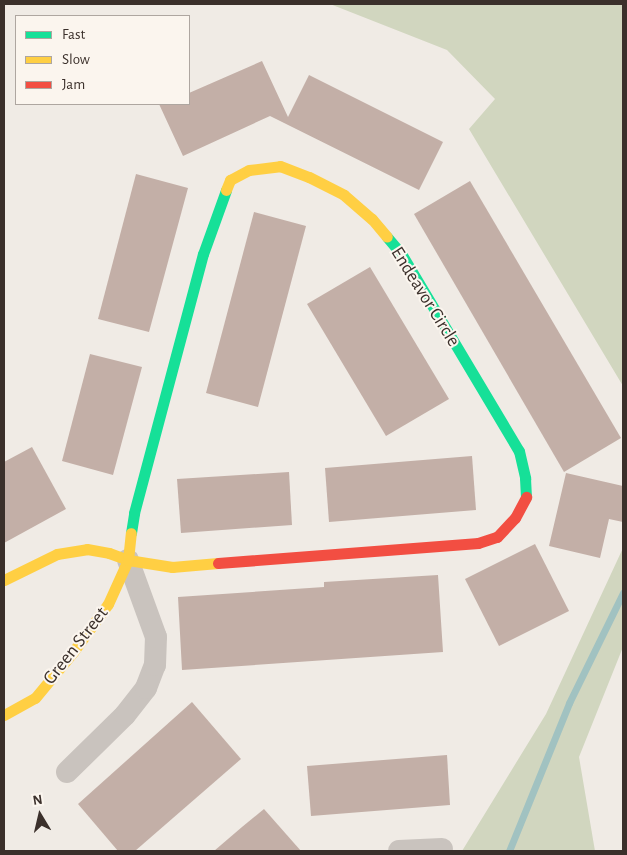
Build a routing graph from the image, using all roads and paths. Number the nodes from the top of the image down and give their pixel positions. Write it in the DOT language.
graph roads {
  1 [pos="128,560"];
  2 [pos="4,580"];
  3 [pos="4,715"];
  4 [pos="67,772"];
  5 [pos="442,849"];
  6 [pos="399,851"];
  1 -- 1 [label="street, Endeavor Circle"];
  1 -- 2 [label="street"];
  1 -- 3 [label="street, Green Street"];
  1 -- 4 [label="street"];
  5 -- 6 [label="street"];
}
